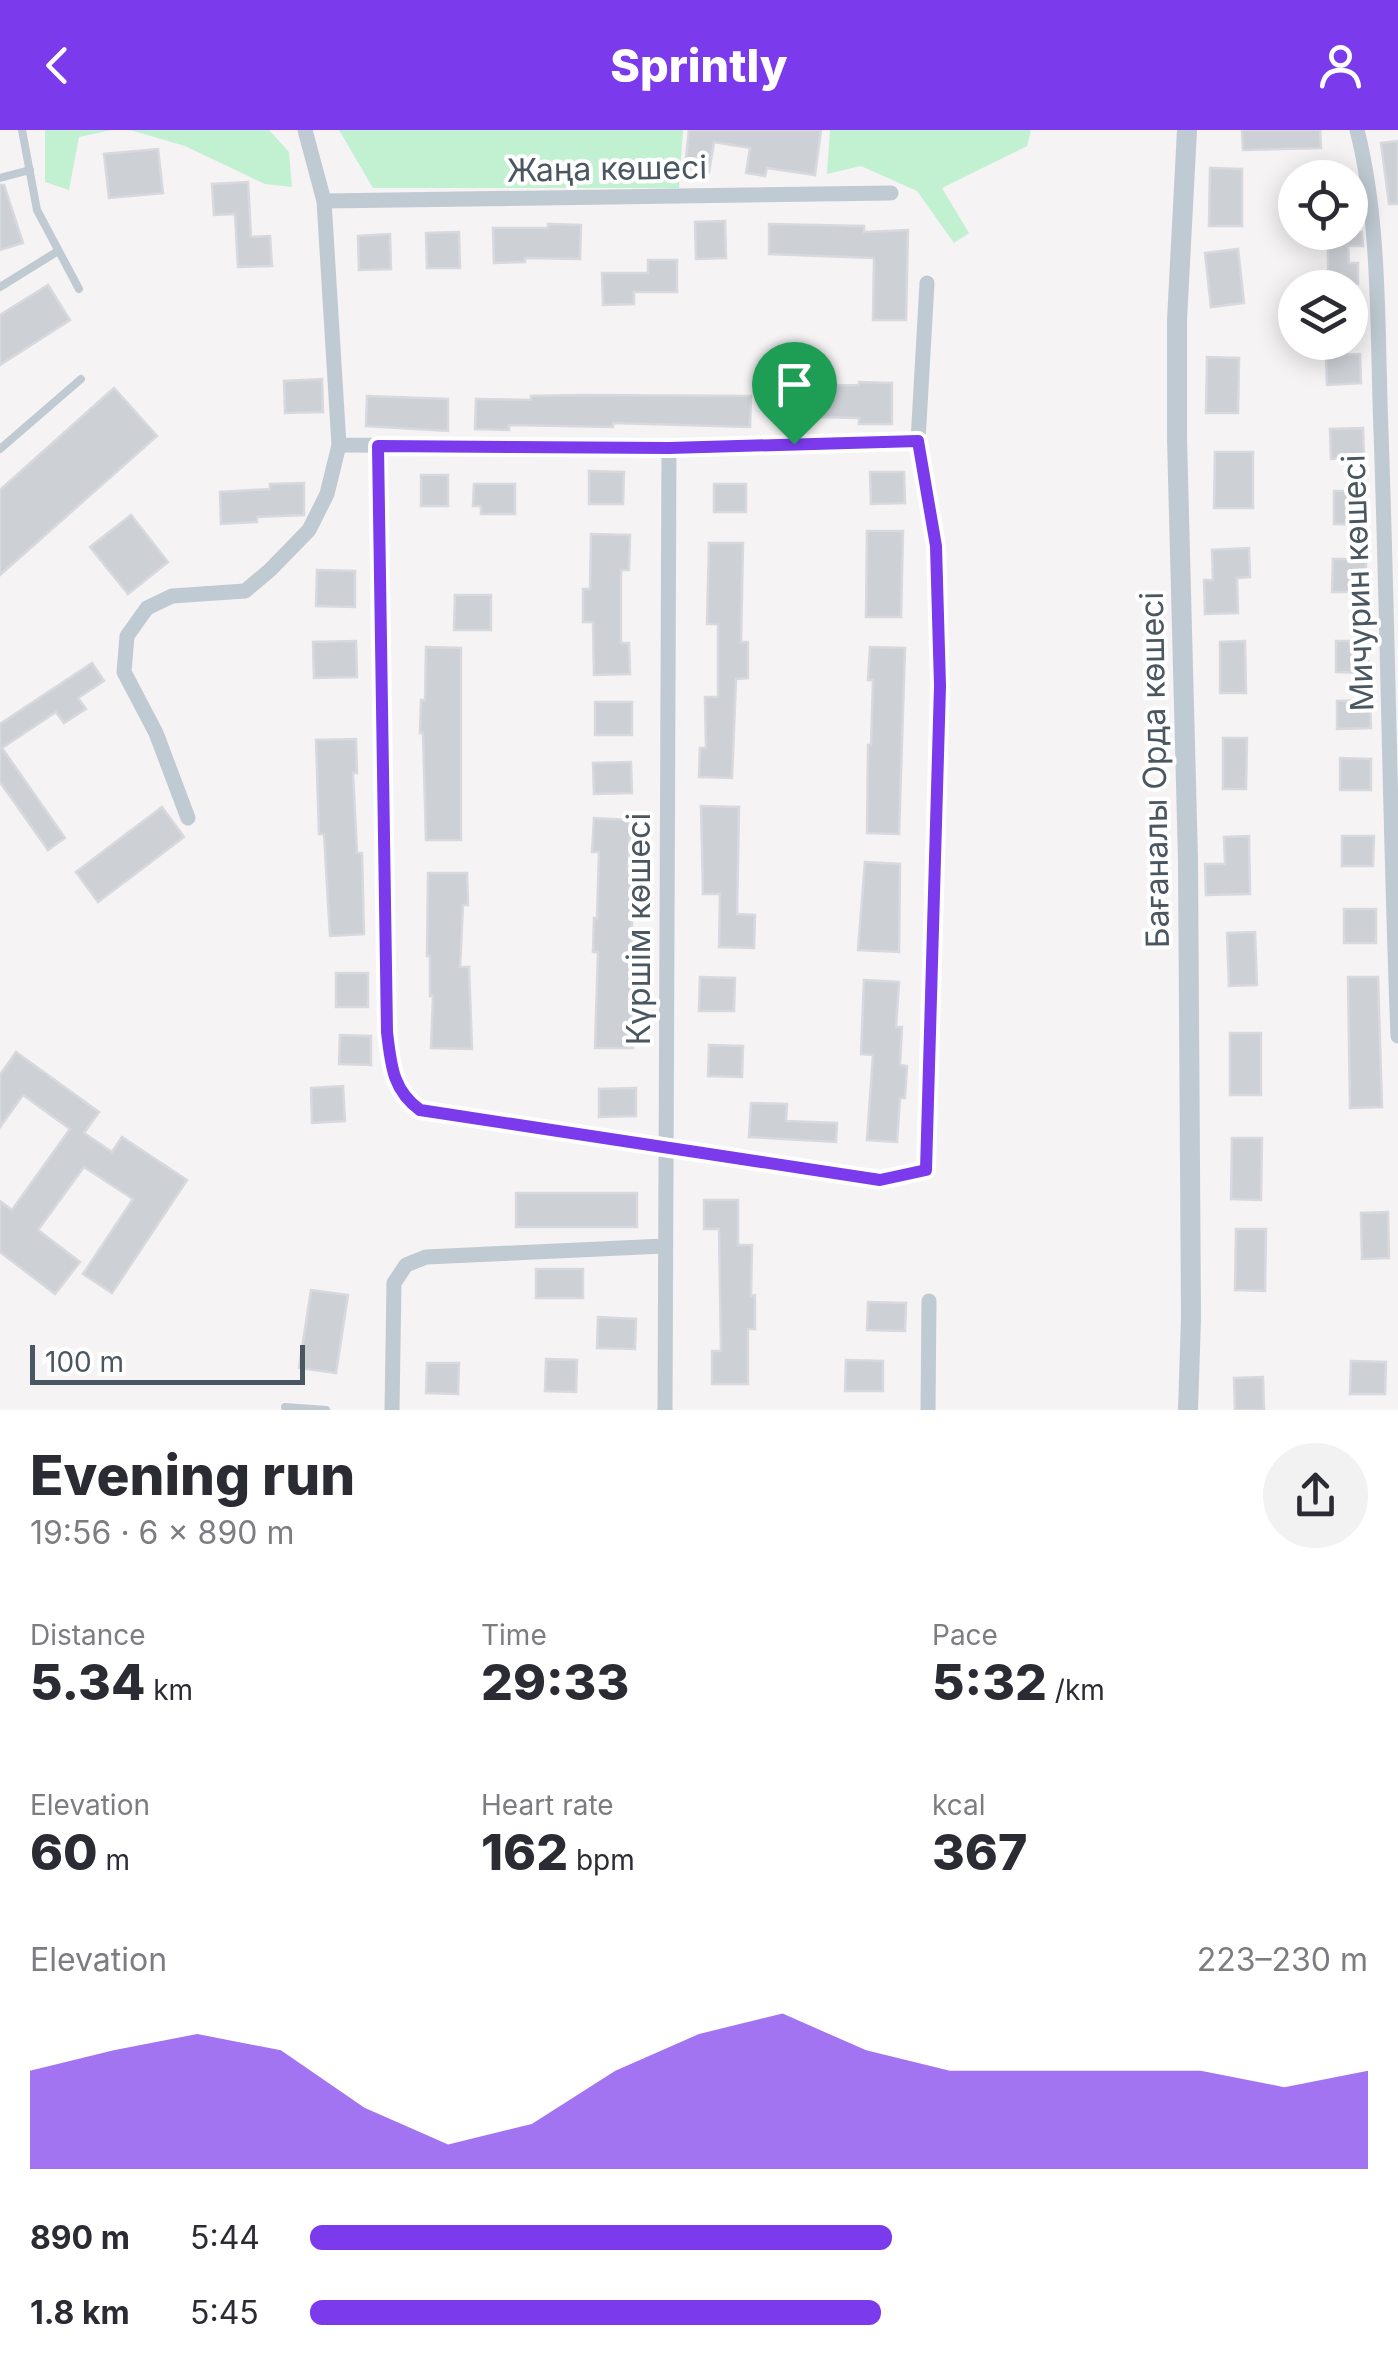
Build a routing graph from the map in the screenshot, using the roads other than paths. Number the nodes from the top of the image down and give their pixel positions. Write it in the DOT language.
graph roads {
  1 [pos="22,130"];
  2 [pos="306,130"];
  3 [pos="1186,130"];
  4 [pos="1357,130"];
  5 [pos="30,170"];
  6 [pos="0,178"];
  7 [pos="891,192"];
  8 [pos="324,201"];
  9 [pos="58,250"];
  10 [pos="927,283"];
  11 [pos="0,287"];
  12 [pos="78,288"];
  13 [pos="81,379"];
  14 [pos="918,441"];
  15 [pos="339,445"];
  16 [pos="378,446"];
  17 [pos="669,448"];
  18 [pos="0,449"];
  19 [pos="188,818"];
  20 [pos="1396,918"];
  21 [pos="1398,1036"];
  22 [pos="665,1146"];
  23 [pos="664,1246"];
  24 [pos="928,1301"];
  25 [pos="285,1407"];
  26 [pos="326,1410"];
  27 [pos="392,1410"];
  28 [pos="665,1410"];
  29 [pos="928,1410"];
  30 [pos="1188,1410"];
  1 -- 5 [label="lane"];
  2 -- 8 [label="street"];
  3 -- 30 [label="street, Бағаналы Орда көшесі"];
  4 -- 20 [label="street, Мичурин көшесі"];
  5 -- 6 [label="lane"];
  5 -- 9 [label="lane"];
  7 -- 8 [label="street, Жаңа көшесі"];
  8 -- 15 [label="street"];
  9 -- 11 [label="lane"];
  9 -- 12 [label="lane"];
  10 -- 14 [label="street"];
  13 -- 18 [label="lane"];
  14 -- 17 [label="street"];
  14 -- 22 [label="street"];
  15 -- 16 [label="street"];
  15 -- 19 [label="street"];
  16 -- 17 [label="street"];
  16 -- 22 [label="street"];
  17 -- 22 [label="street, Күршім көшесі"];
  20 -- 21 [label="street, Мичурин көшесі"];
  22 -- 23 [label="street, Күршім көшесі"];
  23 -- 27 [label="street"];
  23 -- 28 [label="street, Күршім көшесі"];
  24 -- 29 [label="street"];
  25 -- 26 [label="lane"];
}
